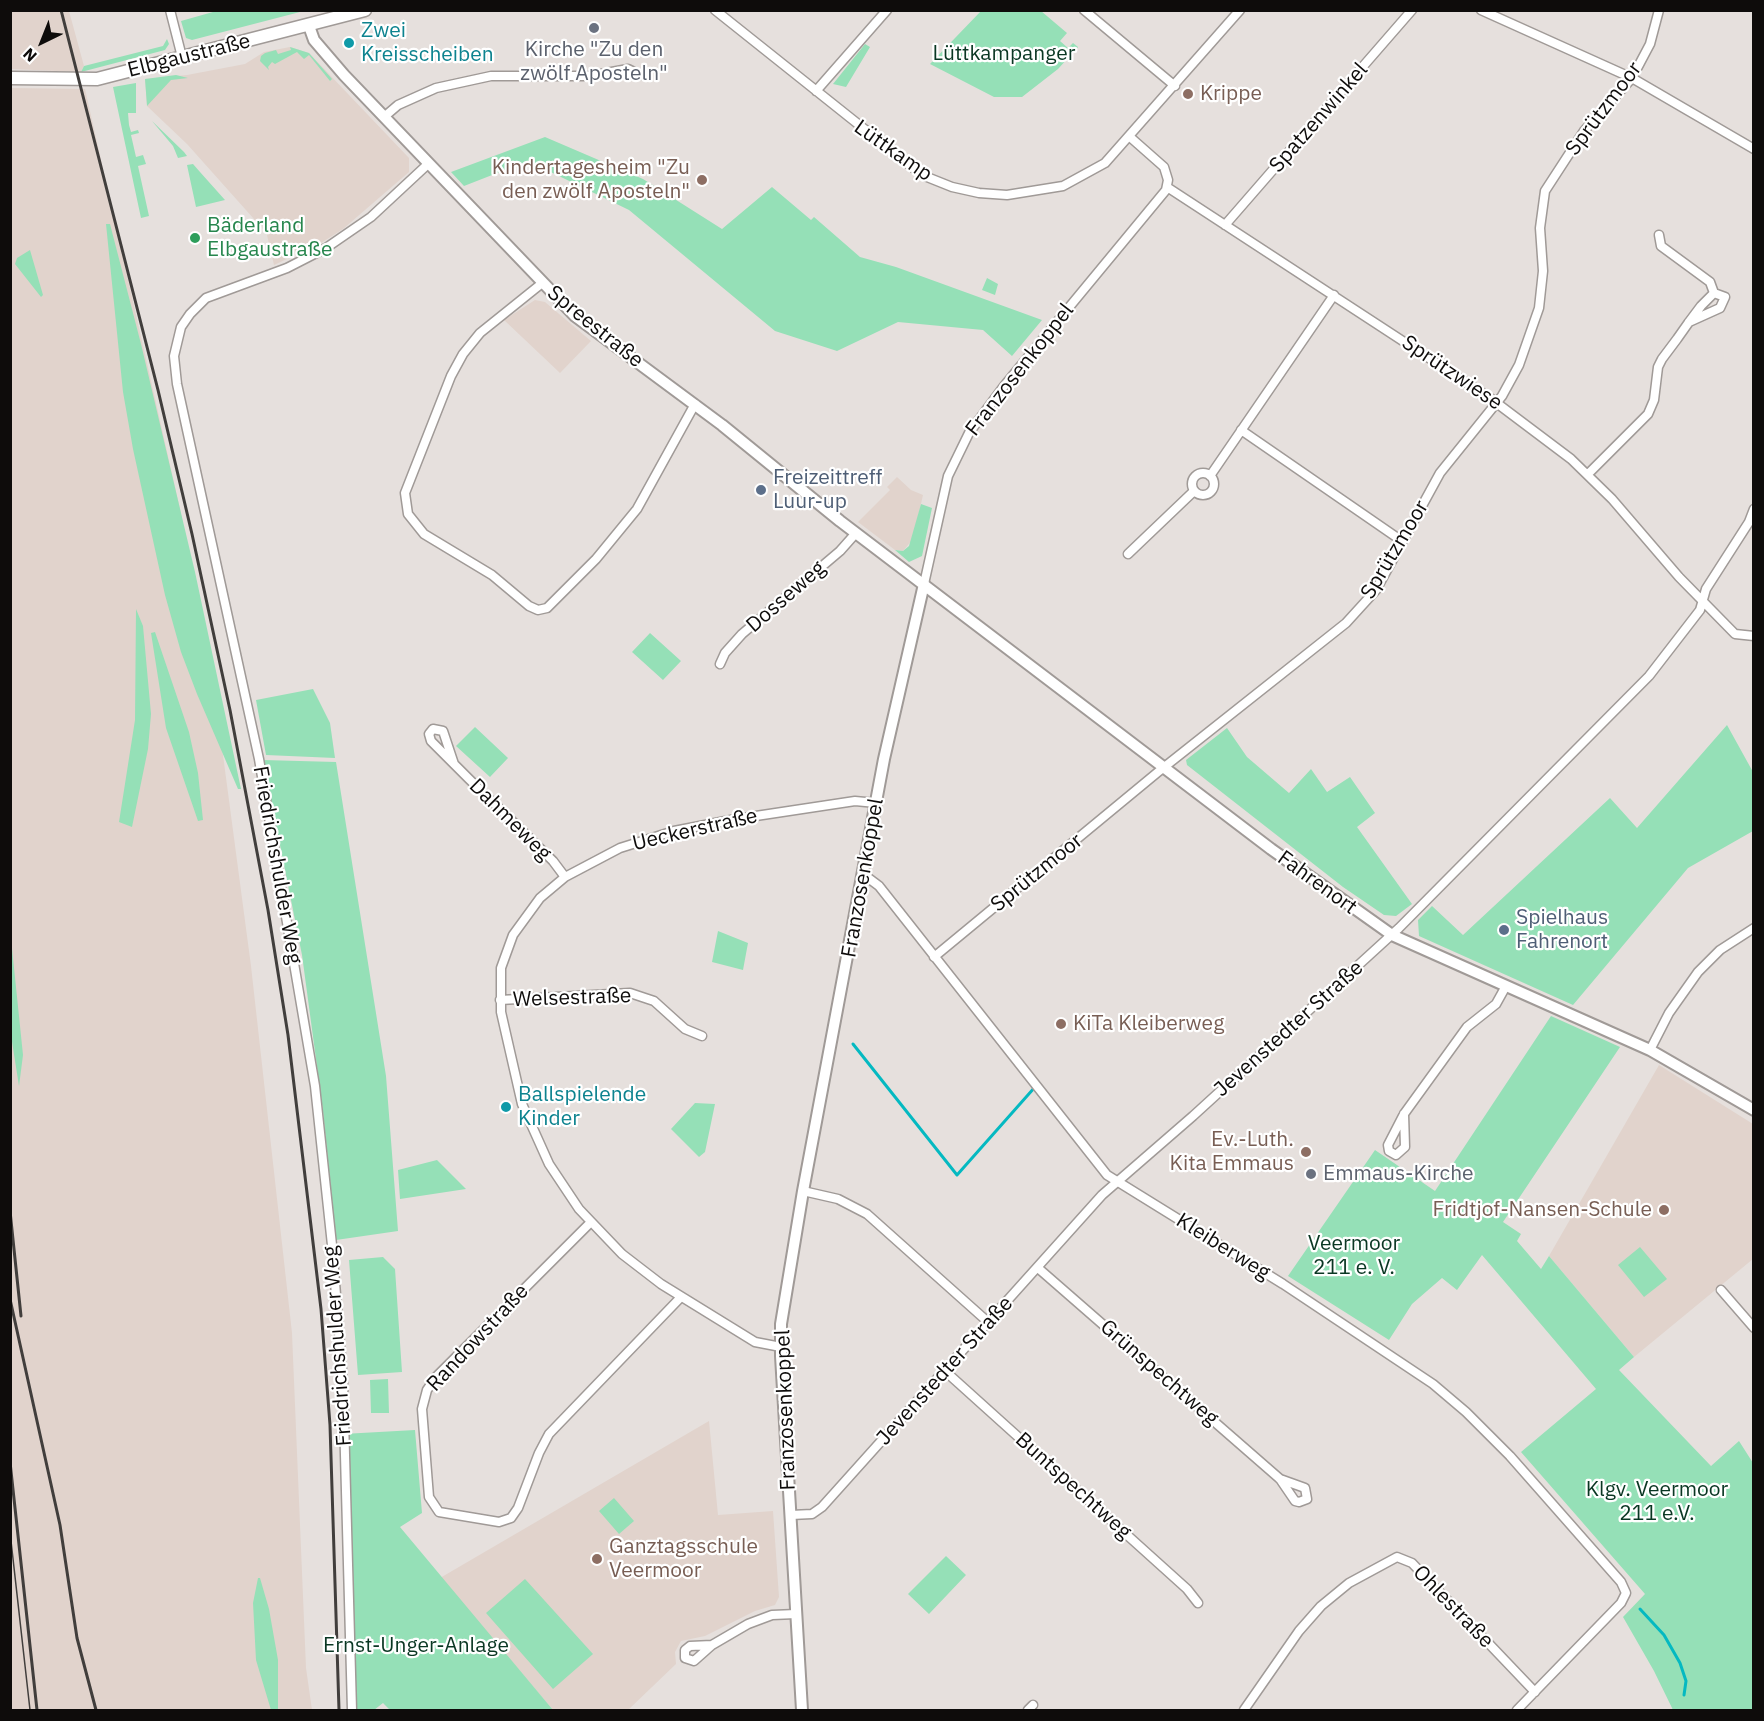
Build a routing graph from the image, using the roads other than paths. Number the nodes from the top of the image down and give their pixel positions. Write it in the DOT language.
graph roads {
  1 [pos="170,10"];
  2 [pos="364,10"];
  3 [pos="715,10"];
  4 [pos="887,10"];
  5 [pos="1084,10"];
  6 [pos="1239,10"];
  7 [pos="1412,10"];
  8 [pos="1481,10"];
  9 [pos="1659,10"];
  10 [pos="309,26"];
  11 [pos="182,57"];
  12 [pos="640,75"];
  13 [pos="10,78"];
  14 [pos="1632,78"];
  15 [pos="1175,86"];
  16 [pos="816,91"];
  17 [pos="384,117"];
  18 [pos="1130,137"];
  19 [pos="1754,149"];
  20 [pos="428,164"];
  21 [pos="1167,187"];
  22 [pos="1225,225"];
  23 [pos="1659,235"];
  24 [pos="541,284"];
  25 [pos="1714,292"];
  26 [pos="1334,295"];
  27 [pos="1689,322"];
  28 [pos="1497,403"];
  29 [pos="695,404"];
  30 [pos="1240,430"];
  31 [pos="1588,474"];
  32 [pos="1210,476"];
  33 [pos="1194,491"];
  34 [pos="1754,509"];
  35 [pos="856,533"];
  36 [pos="1402,541"];
  37 [pos="1128,554"];
  38 [pos="924,584"];
  39 [pos="1702,602"];
  40 [pos="1754,636"];
  41 [pos="720,664"];
  42 [pos="454,764"];
  43 [pos="1166,768"];
  44 [pos="876,803"];
  45 [pos="863,874"];
  46 [pos="565,877"];
  47 [pos="1754,928"];
  48 [pos="1392,935"];
  49 [pos="934,957"];
  50 [pos="1506,986"];
  51 [pos="500,1000"];
  52 [pos="702,1036"];
  53 [pos="1650,1050"];
  54 [pos="1754,1110"];
  55 [pos="1404,1114"];
  56 [pos="1118,1181"];
  57 [pos="803,1191"];
  58 [pos="590,1223"];
  59 [pos="1038,1268"];
  60 [pos="1721,1290"];
  61 [pos="681,1297"];
  62 [pos="988,1322"];
  63 [pos="1754,1328"];
  64 [pos="781,1347"];
  65 [pos="945,1371"];
  66 [pos="1280,1479"];
  67 [pos="790,1515"];
  68 [pos="1198,1603"];
  69 [pos="796,1614"];
  70 [pos="712,1645"];
  71 [pos="1535,1692"];
  72 [pos="352,1710"];
  73 [pos="802,1710"];
  74 [pos="1244,1710"];
  75 [pos="1517,1710"];
  1 -- 11 [label="street"];
  2 -- 10 [label="main road, Elbgaustraße"];
  3 -- 16 [label="street, Lüttkamp"];
  4 -- 16 [label="street"];
  5 -- 15 [label="street"];
  6 -- 15 [label="street, Lüttkamp"];
  7 -- 22 [label="street, Spatzenwinkel"];
  8 -- 14 [label="street"];
  9 -- 14 [label="street, Sprützmoor"];
  10 -- 11 [label="main road, Elbgaustraße"];
  10 -- 17 [label="street, Spreestraße"];
  11 -- 13 [label="main road, Elbgaustraße"];
  12 -- 17 [label="street"];
  14 -- 19 [label="street"];
  14 -- 28 [label="street, Sprützmoor"];
  15 -- 18 [label="street, Lüttkamp"];
  16 -- 18 [label="street, Lüttkamp"];
  17 -- 20 [label="street, Spreestraße"];
  18 -- 21 [label="street"];
  20 -- 24 [label="street, Spreestraße"];
  20 -- 72 [label="street, Friedrichshulder Weg"];
  21 -- 22 [label="street, Sprützwiese"];
  21 -- 38 [label="street, Franzosenkoppel"];
  22 -- 26 [label="street, Sprützwiese"];
  23 -- 25 [label="street"];
  24 -- 29 [label="street, Spreestraße"];
  24 -- 29 [label="street"];
  25 -- 27 [label="street"];
  25 -- 27 [label="street"];
  26 -- 28 [label="street, Sprützwiese"];
  26 -- 30 [label="street"];
  27 -- 31 [label="street"];
  28 -- 31 [label="street, Sprützwiese"];
  28 -- 36 [label="street, Sprützmoor"];
  29 -- 35 [label="street, Spreestraße"];
  30 -- 32 [label="street"];
  30 -- 36 [label="street"];
  31 -- 39 [label="street, Sprützwiese"];
  32 -- 33 [label="street"];
  32 -- 33 [label="street"];
  33 -- 37 [label="street"];
  34 -- 39 [label="street, Jevenstedter Straße"];
  35 -- 38 [label="street, Spreestraße"];
  35 -- 41 [label="street, Dosseweg"];
  36 -- 43 [label="street, Sprützmoor"];
  38 -- 43 [label="street, Fahrenort"];
  38 -- 44 [label="street, Franzosenkoppel"];
  39 -- 40 [label="street, Sprützwiese"];
  39 -- 48 [label="street, Jevenstedter Straße"];
  42 -- 46 [label="street, Dahmeweg"];
  43 -- 48 [label="street, Fahrenort"];
  43 -- 49 [label="street, Sprützmoor"];
  44 -- 45 [label="street, Franzosenkoppel"];
  44 -- 46 [label="street, Ueckerstraße"];
  45 -- 49 [label="street, Kleiberweg"];
  45 -- 57 [label="street, Franzosenkoppel"];
  46 -- 51 [label="street, Ueckerstraße"];
  47 -- 53 [label="street"];
  48 -- 50 [label="street, Fahrenort"];
  48 -- 56 [label="street, Jevenstedter Straße"];
  49 -- 56 [label="street, Kleiberweg"];
  50 -- 53 [label="street, Fahrenort"];
  50 -- 55 [label="street"];
  51 -- 52 [label="street, Welsestraße"];
  51 -- 58 [label="street, Ueckerstraße"];
  53 -- 54 [label="street, Fahrenort"];
  56 -- 59 [label="street, Jevenstedter Straße"];
  56 -- 71 [label="street, Kleiberweg"];
  57 -- 62 [label="street"];
  57 -- 64 [label="street, Franzosenkoppel"];
  58 -- 61 [label="street, Ueckerstraße"];
  58 -- 61 [label="street, Randowstraße"];
  59 -- 62 [label="street, Jevenstedter Straße"];
  59 -- 66 [label="street, Grünspechtweg"];
  60 -- 63 [label="street"];
  61 -- 64 [label="street, Ueckerstraße"];
  62 -- 65 [label="street, Jevenstedter Straße"];
  64 -- 67 [label="street, Franzosenkoppel"];
  65 -- 67 [label="street, Jevenstedter Straße"];
  65 -- 68 [label="street, Buntspechtweg"];
  67 -- 69 [label="street, Franzosenkoppel"];
  69 -- 70 [label="street"];
  69 -- 73 [label="street, Franzosenkoppel"];
  71 -- 74 [label="street, Ohlestraße"];
  71 -- 75 [label="street"];
}
